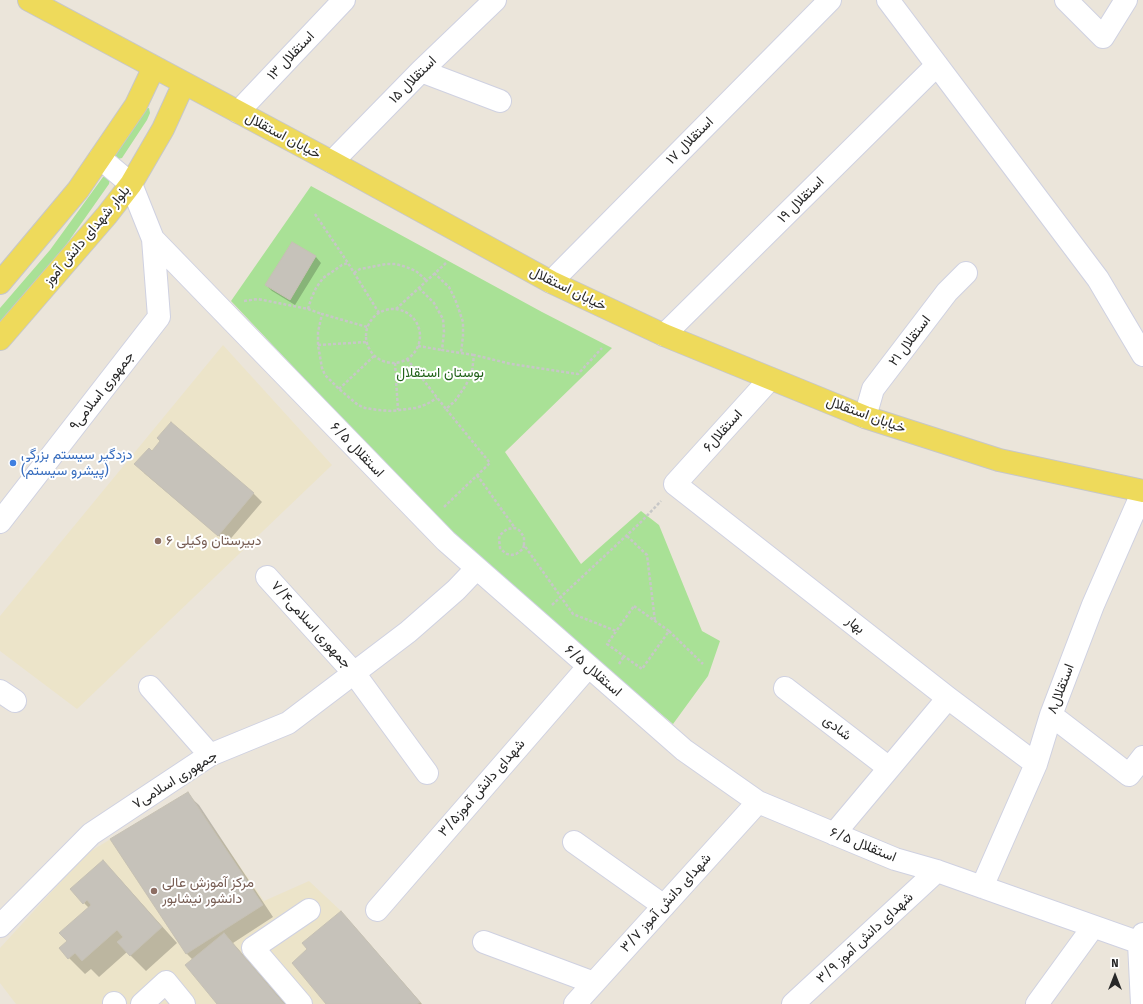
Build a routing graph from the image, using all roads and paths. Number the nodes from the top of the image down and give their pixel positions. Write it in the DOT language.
graph roads {
  1 [pos="29,0"];
  2 [pos="344,0"];
  3 [pos="495,0"];
  4 [pos="830,0"];
  5 [pos="888,0"];
  6 [pos="1066,0"];
  7 [pos="1126,0"];
  8 [pos="937,65"];
  9 [pos="154,67"];
  10 [pos="421,71"];
  11 [pos="184,84"];
  12 [pos="500,101"];
  13 [pos="238,112"];
  14 [pos="100,158"];
  15 [pos="332,162"];
  16 [pos="131,184"];
  17 [pos="315,214"];
  18 [pos="153,239"];
  19 [pos="446,262"];
  20 [pos="348,263"];
  21 [pos="354,273"];
  22 [pos="434,273"];
  23 [pos="966,273"];
  24 [pos="426,281"];
  25 [pos="551,282"];
  26 [pos="0,283"];
  27 [pos="419,288"];
  28 [pos="308,309"];
  29 [pos="396,309"];
  30 [pos="379,313"];
  31 [pos="322,314"];
  32 [pos="230,319"];
  33 [pos="367,327"];
  34 [pos="664,335"];
  35 [pos="0,339"];
  36 [pos="366,342"];
  37 [pos="318,345"];
  38 [pos="418,346"];
  39 [pos="602,348"];
  40 [pos="442,350"];
  41 [pos="461,353"];
  42 [pos="374,356"];
  43 [pos="474,356"];
  44 [pos="1143,356"];
  45 [pos="407,359"];
  46 [pos="395,363"];
  47 [pos="770,378"];
  48 [pos="339,389"];
  49 [pos="437,398"];
  50 [pos="446,409"];
  51 [pos="398,410"];
  52 [pos="865,417"];
  53 [pos="477,475"];
  54 [pos="675,484"];
  55 [pos="1143,491"];
  56 [pos="0,522"];
  57 [pos="427,523"];
  58 [pos="515,528"];
  59 [pos="627,536"];
  60 [pos="524,545"];
  61 [pos="476,569"];
  62 [pos="267,577"];
  63 [pos="561,597"];
  64 [pos="535,620"];
  65 [pos="655,621"];
  66 [pos="616,631"];
  67 [pos="670,631"];
  68 [pos="703,664"];
  69 [pos="588,667"];
  70 [pos="354,673"];
  71 [pos="150,687"];
  72 [pos="785,688"];
  73 [pos="948,698"];
  74 [pos="1051,715"];
  75 [pos="210,755"];
  76 [pos="1143,757"];
  77 [pos="1036,764"];
  78 [pos="889,768"];
  79 [pos="427,773"];
  80 [pos="758,802"];
  81 [pos="834,834"];
  82 [pos="574,842"];
  83 [pos="937,871"];
  84 [pos="982,887"];
  85 [pos="664,906"];
  86 [pos="309,910"];
  87 [pos="377,910"];
  88 [pos="0,926"];
  89 [pos="1093,926"];
  90 [pos="1142,940"];
  91 [pos="484,942"];
  92 [pos="594,983"];
  93 [pos="142,1004"];
  94 [pos="184,1004"];
  95 [pos="302,1004"];
  96 [pos="575,1004"];
  97 [pos="793,1004"];
  98 [pos="1037,1004"];
  99 [pos="1142,1004"];
  1 -- 9 [label="main road, خیابان استقلال"];
  2 -- 13 [label="street, استقلال ۱۳"];
  3 -- 10 [label="street, استقلال ۱۵"];
  4 -- 25 [label="street, استقلال ۱۷"];
  5 -- 8 [label="street"];
  6 -- 7 [label="street"];
  8 -- 34 [label="street, استقلال ۱۹"];
  8 -- 44 [label="street"];
  9 -- 11 [label="main road, خیابان استقلال"];
  9 -- 14 [label="main road"];
  10 -- 12 [label="street"];
  10 -- 15 [label="street, استقلال ۱۵"];
  11 -- 13 [label="main road, خیابان استقلال"];
  11 -- 16 [label="main road, بلوار شهدای دانش آموز"];
  13 -- 15 [label="main road, خیابان استقلال"];
  14 -- 16 [label="street"];
  14 -- 26 [label="main road"];
  15 -- 25 [label="main road, خیابان استقلال"];
  16 -- 18 [label="street"];
  16 -- 35 [label="main road, بلوار شهدای دانش آموز"];
  17 -- 20 [label="path"];
  18 -- 32 [label="street, استقلال ۶/۵"];
  18 -- 56 [label="street, جمهوری اسلامی۹"];
  19 -- 22 [label="path"];
  20 -- 21 [label="path"];
  20 -- 28 [label="path"];
  21 -- 24 [label="path"];
  21 -- 30 [label="path"];
  22 -- 24 [label="path"];
  22 -- 41 [label="path"];
  23 -- 52 [label="street, استقلال ۲۱"];
  24 -- 27 [label="path"];
  25 -- 34 [label="main road, خیابان استقلال"];
  27 -- 29 [label="path"];
  27 -- 40 [label="path"];
  28 -- 31 [label="path"];
  28 -- 32 [label="path"];
  29 -- 30 [label="path"];
  29 -- 38 [label="path"];
  30 -- 33 [label="path"];
  31 -- 33 [label="path"];
  31 -- 37 [label="path"];
  32 -- 57 [label="street, استقلال ۶/۵"];
  33 -- 36 [label="path"];
  34 -- 47 [label="main road, خیابان استقلال"];
  36 -- 37 [label="path"];
  36 -- 42 [label="path"];
  37 -- 48 [label="path"];
  38 -- 40 [label="path"];
  38 -- 45 [label="path"];
  39 -- 43 [label="path"];
  40 -- 41 [label="path"];
  41 -- 43 [label="path"];
  42 -- 46 [label="path"];
  42 -- 48 [label="path"];
  43 -- 50 [label="path"];
  45 -- 46 [label="path"];
  45 -- 49 [label="path"];
  46 -- 51 [label="path"];
  47 -- 52 [label="main road, خیابان استقلال"];
  47 -- 54 [label="street, استقلال۶"];
  48 -- 51 [label="path"];
  49 -- 50 [label="path"];
  49 -- 51 [label="path"];
  50 -- 53 [label="path"];
  52 -- 55 [label="main road, خیابان استقلال"];
  53 -- 57 [label="path"];
  53 -- 58 [label="path"];
  54 -- 59 [label="path"];
  54 -- 73 [label="street, بهار"];
  55 -- 74 [label="street, استقلال۸"];
  57 -- 61 [label="street, استقلال ۶/۵"];
  58 -- 60 [label="path"];
  58 -- 60 [label="path"];
  59 -- 63 [label="path"];
  59 -- 65 [label="path"];
  60 -- 63 [label="path"];
  61 -- 64 [label="street, استقلال ۶/۵"];
  61 -- 70 [label="street, جمهوری اسلامی۷"];
  62 -- 70 [label="street, جمهوری اسلامی۷/۴"];
  63 -- 64 [label="path"];
  63 -- 66 [label="path"];
  64 -- 69 [label="street, استقلال ۶/۵"];
  65 -- 66 [label="path"];
  65 -- 67 [label="path"];
  66 -- 67 [label="path"];
  67 -- 68 [label="path"];
  69 -- 80 [label="street, استقلال ۶/۵"];
  69 -- 87 [label="street, شهدای دانش آموز۳/۵"];
  70 -- 75 [label="street, جمهوری اسلامی۷"];
  70 -- 79 [label="street, جمهوری اسلامی۷/۴"];
  71 -- 75 [label="street"];
  72 -- 78 [label="street, شادی"];
  73 -- 77 [label="street, بهار"];
  73 -- 78 [label="street"];
  74 -- 76 [label="street"];
  74 -- 77 [label="street, استقلال۸"];
  75 -- 88 [label="street, جمهوری اسلامی۷"];
  77 -- 84 [label="street, استقلال۸"];
  78 -- 81 [label="street"];
  80 -- 81 [label="street, استقلال ۶/۵"];
  80 -- 85 [label="street, شهدای دانش آموز ۳/۷"];
  81 -- 83 [label="street, استقلال ۶/۵"];
  82 -- 85 [label="street"];
  83 -- 84 [label="street, استقلال ۶/۵"];
  83 -- 97 [label="street, شهدای دانش آموز ۳/۹"];
  84 -- 89 [label="street, استقلال ۶/۵"];
  85 -- 92 [label="street, شهدای دانش آموز ۳/۷"];
  86 -- 95 [label="street"];
  89 -- 90 [label="street, استقلال ۶/۵"];
  89 -- 98 [label="street"];
  90 -- 99 [label="street"];
  91 -- 92 [label="street"];
  92 -- 96 [label="street, شهدای دانش آموز ۳/۷"];
  93 -- 94 [label="street"];
}
